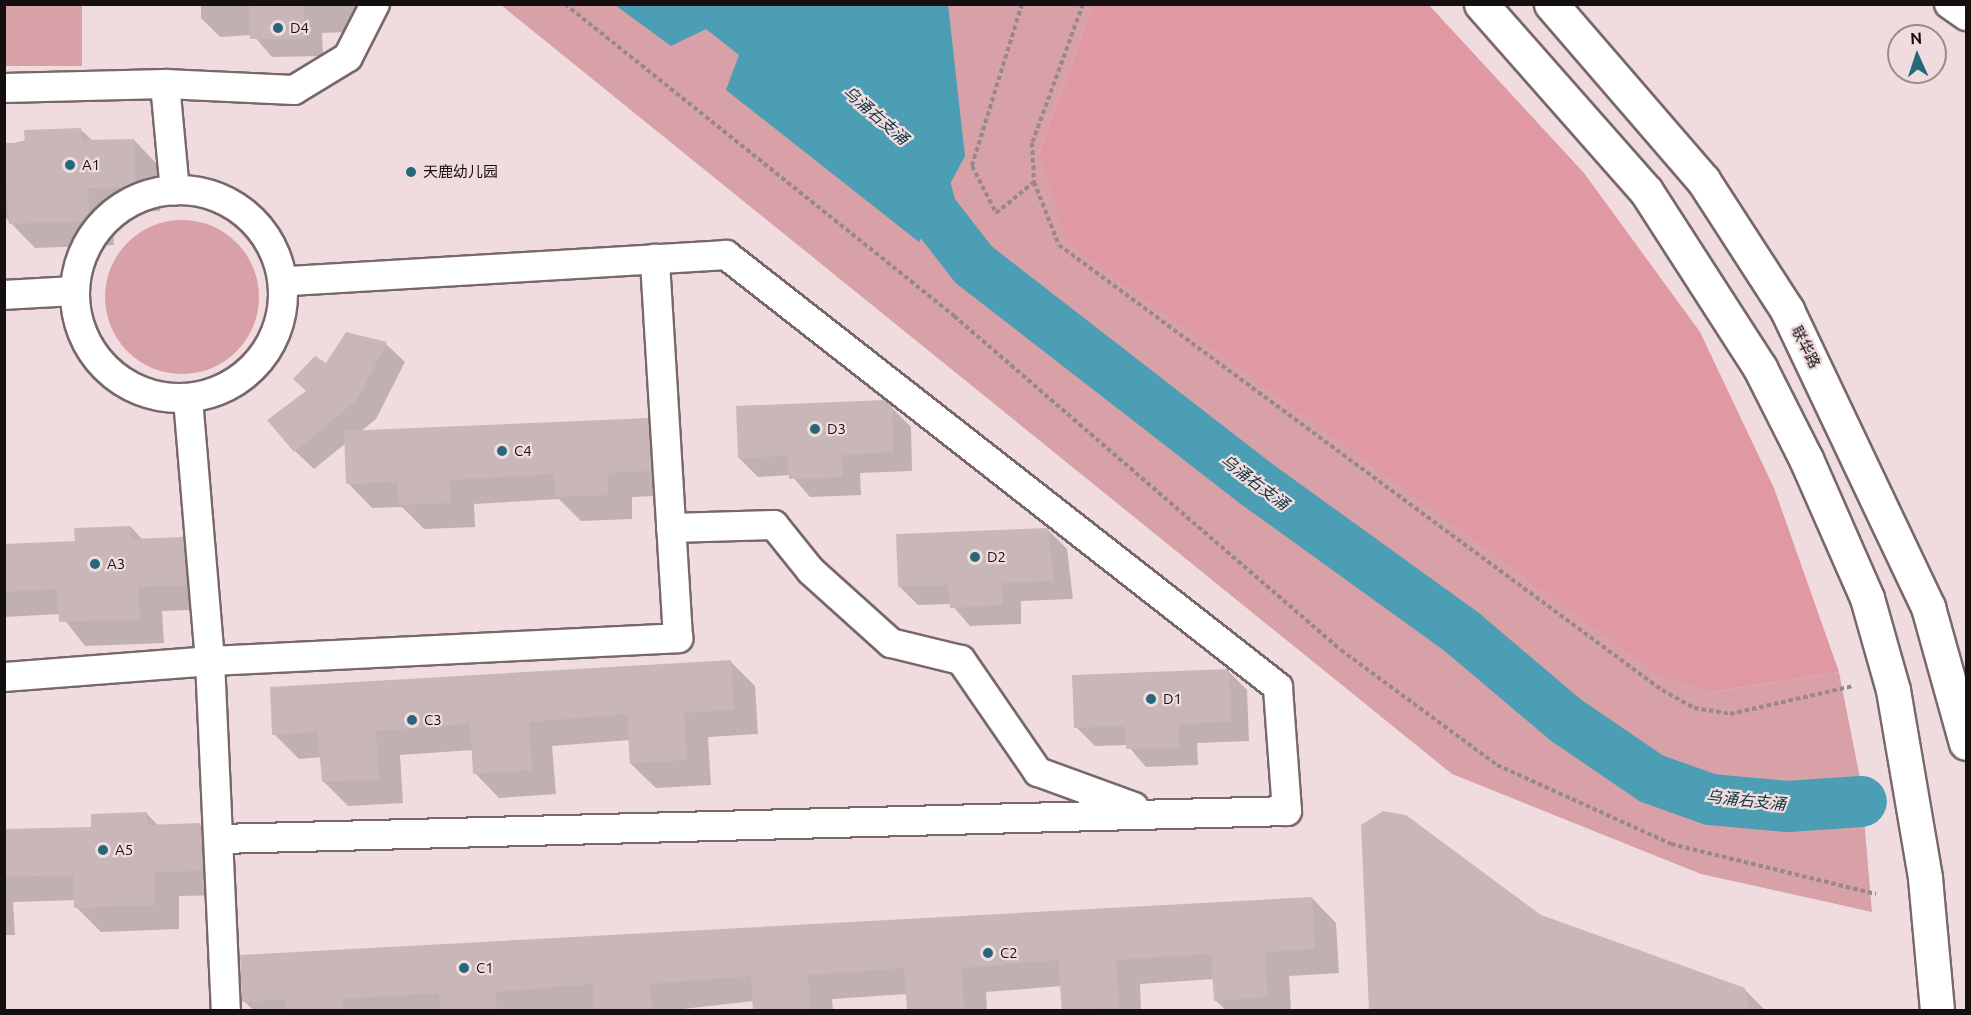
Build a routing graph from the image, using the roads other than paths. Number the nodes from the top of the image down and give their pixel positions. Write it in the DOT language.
graph roads {
  1 [pos="375,4"];
  2 [pos="1481,4"];
  3 [pos="1551,4"];
  4 [pos="1948,4"];
  5 [pos="1966,16"];
  6 [pos="165,84"];
  7 [pos="4,88"];
  8 [pos="175,191"];
  9 [pos="655,259"];
  10 [pos="283,281"];
  11 [pos="74,291"];
  12 [pos="4,296"];
  13 [pos="188,399"];
  14 [pos="671,528"];
  15 [pos="210,661"];
  16 [pos="4,677"];
  17 [pos="1966,743"];
  18 [pos="1150,813"];
  19 [pos="220,839"];
  20 [pos="226,1011"];
  21 [pos="1937,1011"];
  1 -- 6 [label="street"];
  2 -- 21 [label="street"];
  3 -- 17 [label="street, 联华路"];
  4 -- 5 [label="street"];
  6 -- 7 [label="street"];
  6 -- 8 [label="street"];
  8 -- 10 [label="street"];
  8 -- 11 [label="street"];
  9 -- 10 [label="street"];
  9 -- 14 [label="street"];
  9 -- 18 [label="street"];
  10 -- 13 [label="street"];
  11 -- 12 [label="street"];
  11 -- 13 [label="street"];
  13 -- 15 [label="street"];
  14 -- 15 [label="street"];
  14 -- 18 [label="street"];
  15 -- 16 [label="street"];
  15 -- 19 [label="street"];
  18 -- 19 [label="street"];
  19 -- 20 [label="street"];
}
